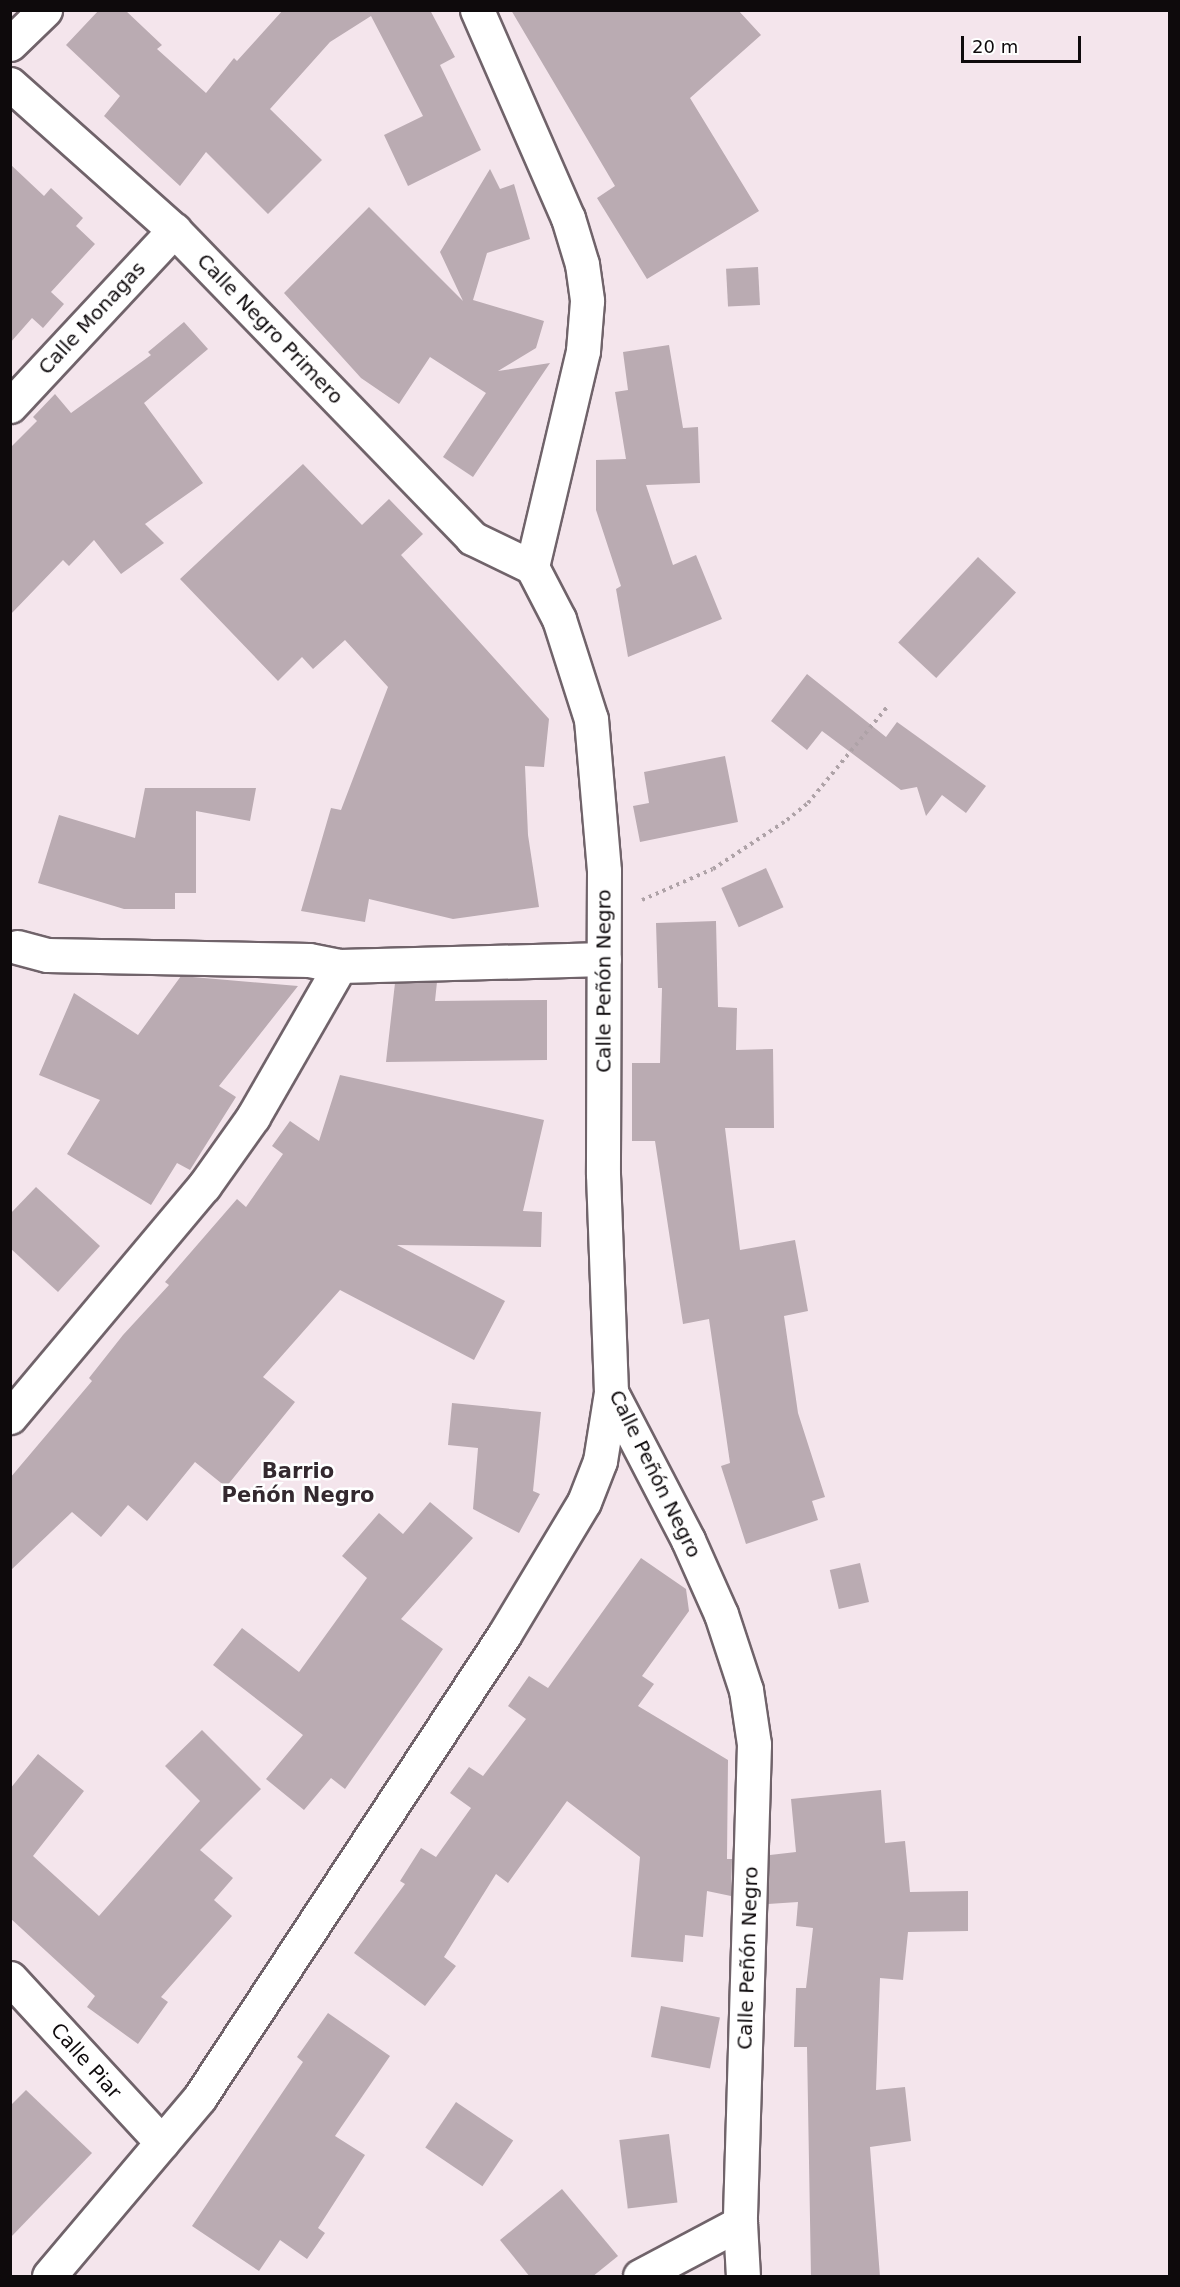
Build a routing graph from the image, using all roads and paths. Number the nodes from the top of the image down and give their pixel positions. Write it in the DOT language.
graph roads {
  1 [pos="45,10"];
  2 [pos="477,10"];
  3 [pos="10,44"];
  4 [pos="10,84"];
  5 [pos="174,230"];
  6 [pos="10,406"];
  7 [pos="532,567"];
  8 [pos="887,707"];
  9 [pos="604,906"];
  10 [pos="17,947"];
  11 [pos="604,959"];
  12 [pos="340,966"];
  13 [pos="610,1392"];
  14 [pos="10,1417"];
  15 [pos="10,1978"];
  16 [pos="162,2143"];
  17 [pos="740,2223"];
  18 [pos="49,2277"];
  19 [pos="640,2277"];
  20 [pos="743,2277"];
  1 -- 3 [label="street"];
  2 -- 7 [label="street"];
  4 -- 5 [label="street, Calle Negro Primero"];
  5 -- 6 [label="street, Calle Monagas"];
  5 -- 7 [label="street, Calle Negro Primero"];
  7 -- 9 [label="street, Calle Peñón Negro"];
  8 -- 9 [label="path"];
  9 -- 11 [label="street, Calle Peñón Negro"];
  10 -- 12 [label="street"];
  11 -- 12 [label="street"];
  11 -- 13 [label="street, Calle Peñón Negro"];
  12 -- 14 [label="street"];
  13 -- 16 [label="street"];
  13 -- 17 [label="street, Calle Peñón Negro"];
  15 -- 16 [label="street, Calle Piar"];
  16 -- 18 [label="street"];
  17 -- 19 [label="street"];
  17 -- 20 [label="street, Calle Peñón Negro"];
}
